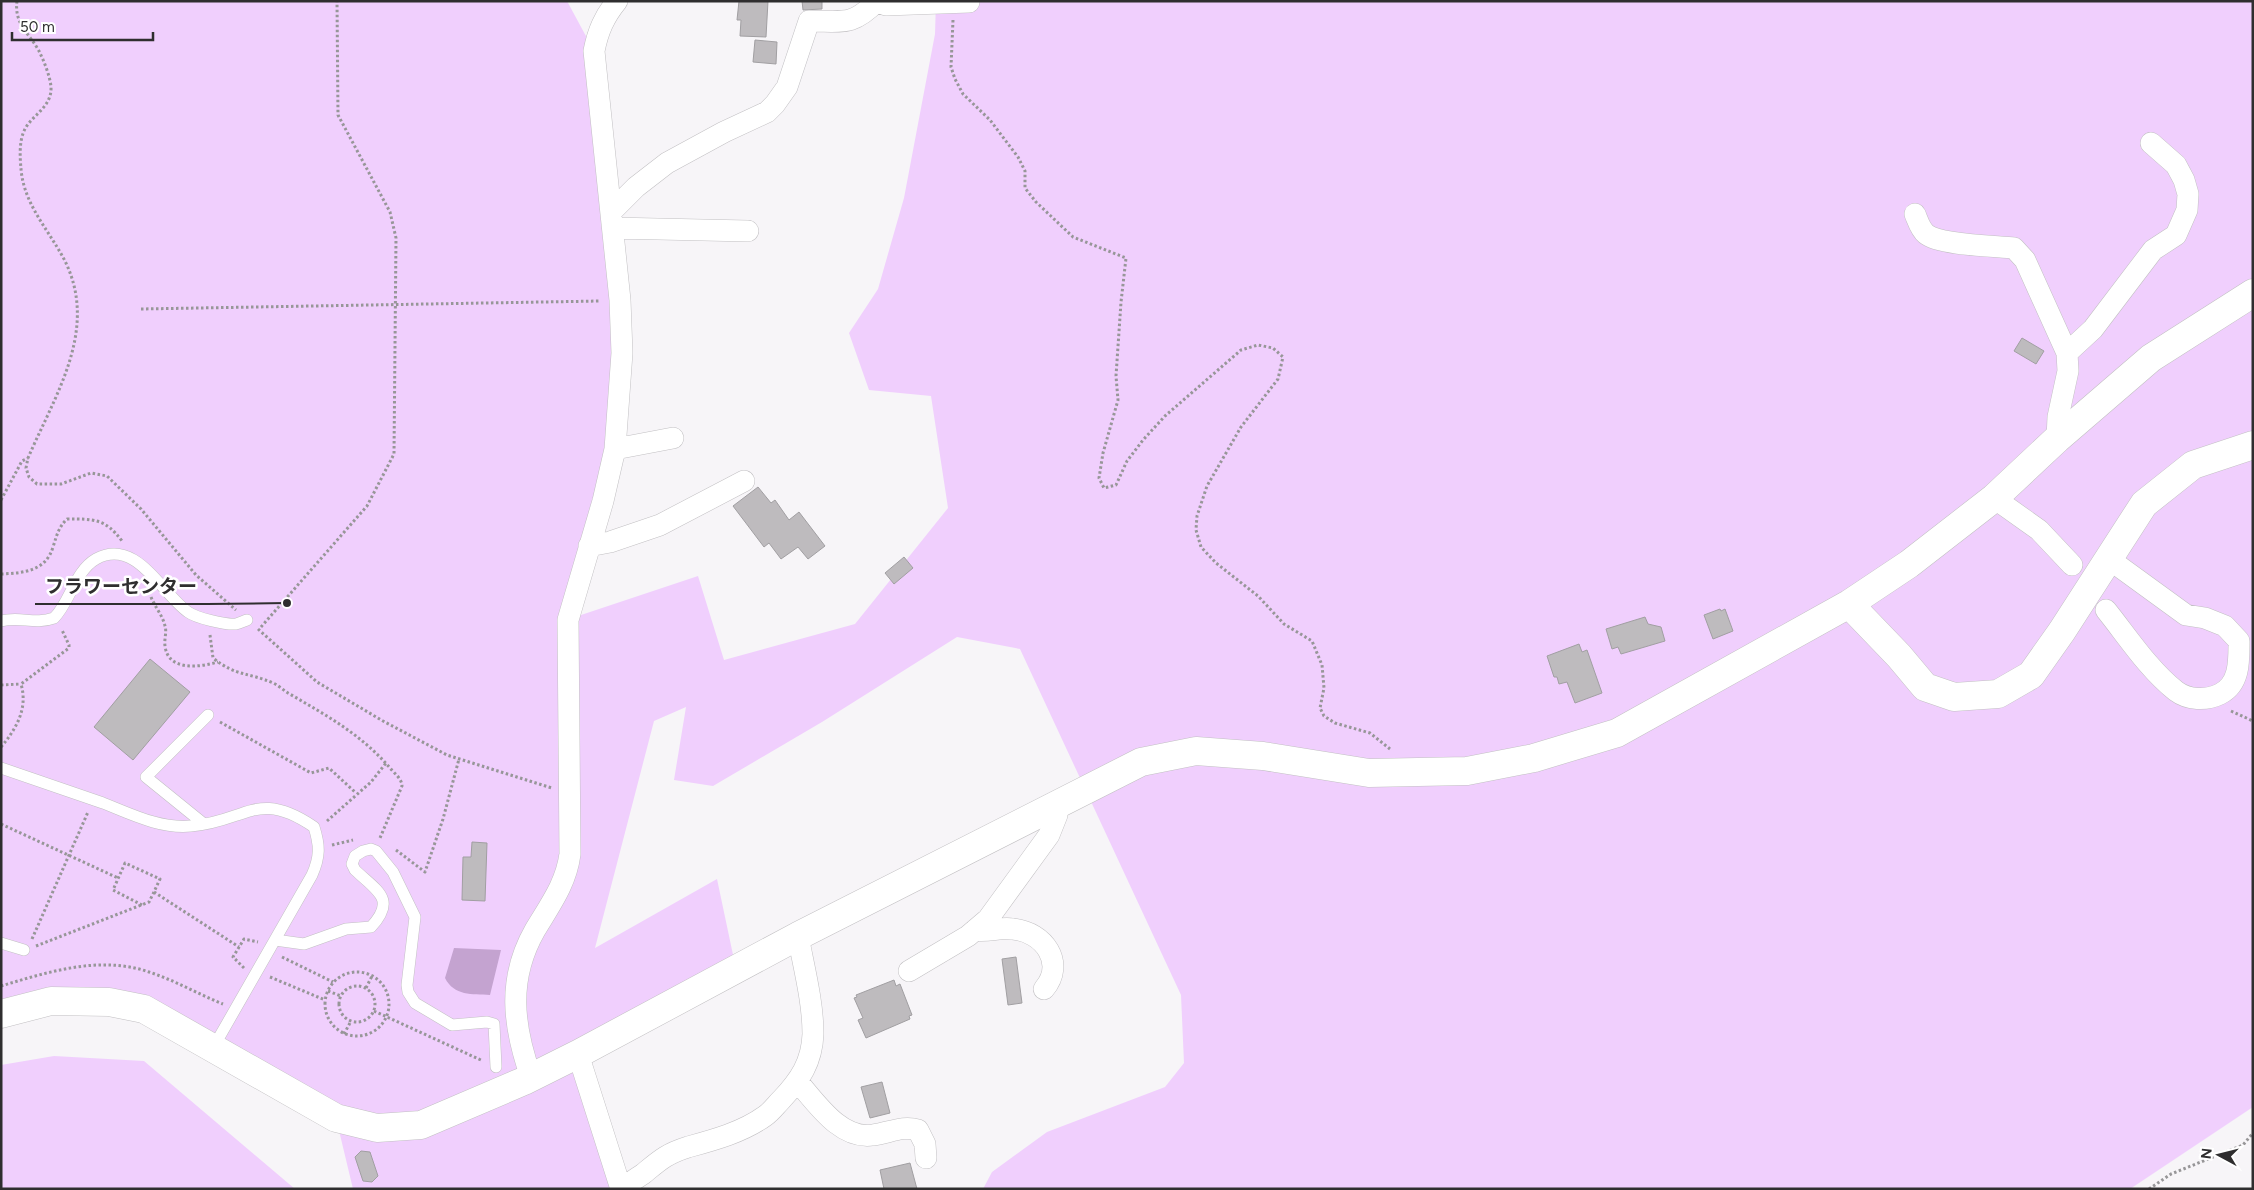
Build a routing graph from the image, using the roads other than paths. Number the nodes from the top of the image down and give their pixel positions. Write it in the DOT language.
graph roads {
  1 [pos="617,1"];
  2 [pos="877,1"];
  3 [pos="959,3"];
  4 [pos="2151,143"];
  5 [pos="1915,214"];
  6 [pos="612,220"];
  7 [pos="748,231"];
  8 [pos="2253,292"];
  9 [pos="2067,353"];
  10 [pos="673,438"];
  11 [pos="2057,439"];
  12 [pos="2253,445"];
  13 [pos="615,449"];
  14 [pos="744,481"];
  15 [pos="1994,498"];
  16 [pos="589,546"];
  17 [pos="2109,559"];
  18 [pos="2072,565"];
  19 [pos="1849,604"];
  20 [pos="2106,610"];
  21 [pos="247,620"];
  22 [pos="1,621"];
  23 [pos="208,715"];
  24 [pos="1,768"];
  25 [pos="1057,805"];
  26 [pos="204,824"];
  27 [pos="975,930"];
  28 [pos="798,936"];
  29 [pos="1,943"];
  30 [pos="272,946"];
  31 [pos="26,950"];
  32 [pos="909,971"];
  33 [pos="1044,989"];
  34 [pos="1,1014"];
  35 [pos="213,1048"];
  36 [pos="578,1054"];
  37 [pos="496,1067"];
  38 [pos="531,1077"];
  39 [pos="798,1082"];
  40 [pos="926,1158"];
  41 [pos="620,1189"];
  42 [pos="627,1189"];
  1 -- 6 [label="street"];
  2 -- 3 [label="street"];
  2 -- 6 [label="street"];
  4 -- 9 [label="street"];
  5 -- 9 [label="street"];
  6 -- 7 [label="street"];
  6 -- 13 [label="street"];
  8 -- 11 [label="street"];
  9 -- 11 [label="street"];
  10 -- 13 [label="street"];
  11 -- 15 [label="street"];
  12 -- 17 [label="street"];
  13 -- 16 [label="street"];
  14 -- 16 [label="street"];
  15 -- 18 [label="street"];
  15 -- 19 [label="street"];
  16 -- 38 [label="street"];
  17 -- 19 [label="street"];
  17 -- 20 [label="street"];
  19 -- 25 [label="street"];
  21 -- 22 [label="lane"];
  23 -- 26 [label="lane"];
  24 -- 26 [label="lane"];
  25 -- 27 [label="street"];
  25 -- 28 [label="street"];
  26 -- 30 [label="lane"];
  27 -- 32 [label="street"];
  27 -- 33 [label="street"];
  28 -- 36 [label="street"];
  28 -- 39 [label="street"];
  29 -- 31 [label="lane"];
  30 -- 35 [label="lane"];
  30 -- 37 [label="lane"];
  34 -- 35 [label="street"];
  35 -- 38 [label="street"];
  36 -- 38 [label="street"];
  36 -- 41 [label="street"];
  39 -- 40 [label="street"];
  39 -- 42 [label="street"];
}
